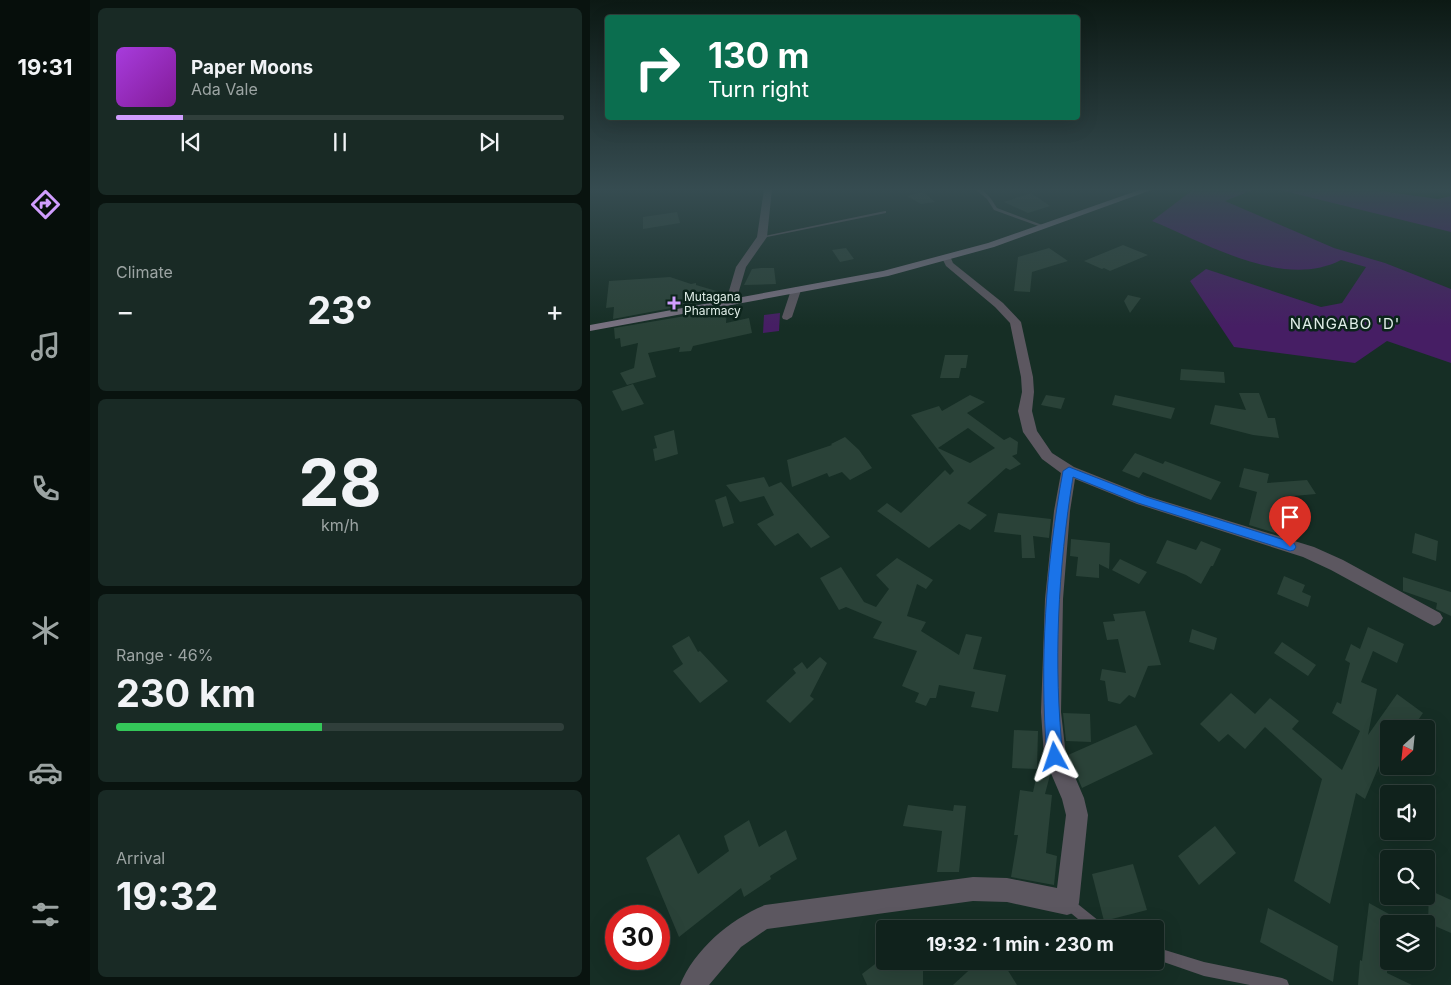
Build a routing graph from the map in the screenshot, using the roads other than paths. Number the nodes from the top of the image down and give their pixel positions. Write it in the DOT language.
graph roads {
  1 [pos="772,235"];
  2 [pos="1016,235"];
  3 [pos="762,237"];
  4 [pos="947,258"];
  5 [pos="796,290"];
  6 [pos="730,301"];
  7 [pos="787,317"];
  8 [pos="590,328"];
  9 [pos="1069,471"];
  10 [pos="1434,618"];
  11 [pos="1067,903"];
  12 [pos="1089,920"];
  13 [pos="1164,956"];
  14 [pos="693,985"];
  15 [pos="1282,985"];
  1 -- 3 [label="lane"];
  2 -- 4 [label="street"];
  3 -- 6 [label="street"];
  4 -- 5 [label="street"];
  4 -- 9 [label="street"];
  5 -- 6 [label="street"];
  5 -- 7 [label="street"];
  6 -- 8 [label="street"];
  9 -- 10 [label="street"];
  9 -- 11 [label="street"];
  11 -- 12 [label="lane"];
  11 -- 14 [label="street"];
  13 -- 15 [label="lane"];
}
